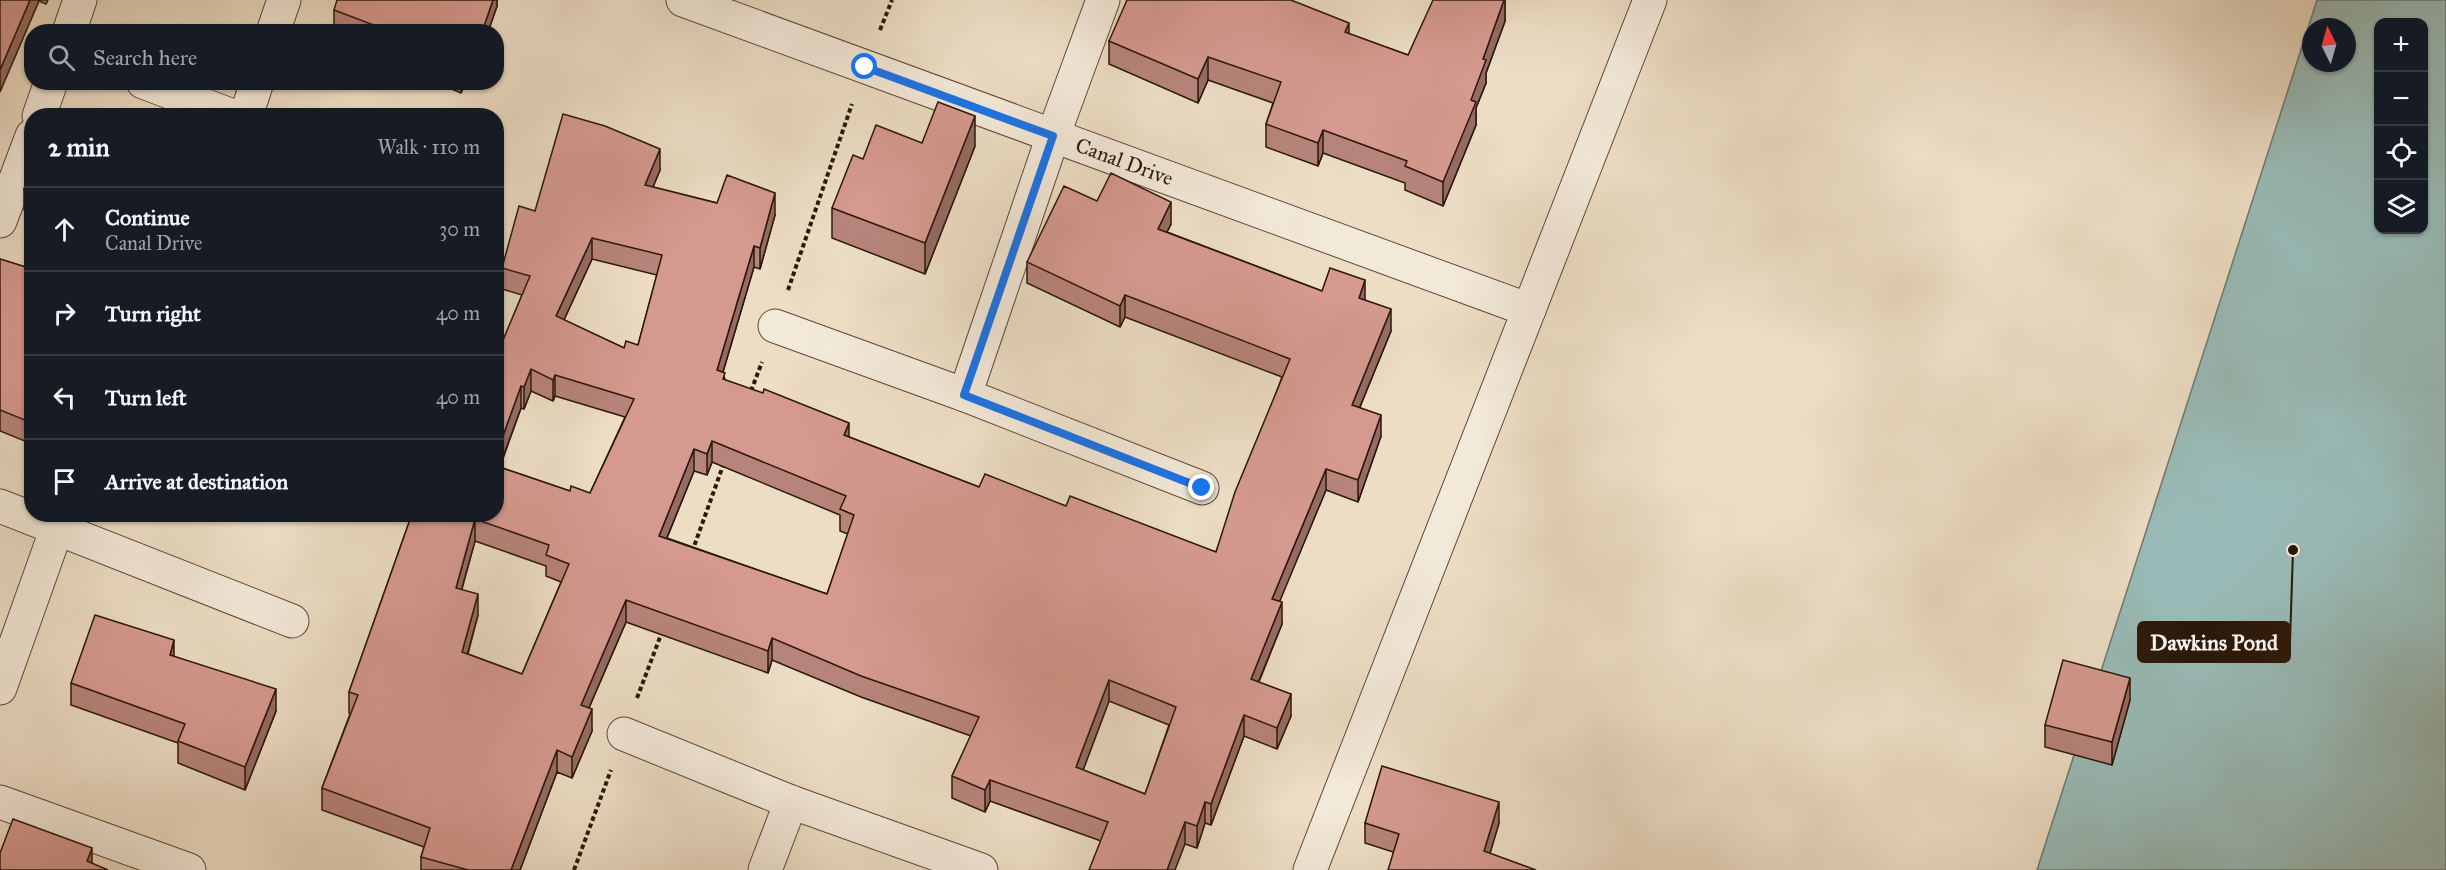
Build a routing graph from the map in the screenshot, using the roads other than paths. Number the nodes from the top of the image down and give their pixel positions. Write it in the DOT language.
graph roads {
  1 [pos="80,0"];
  2 [pos="284,0"];
  3 [pos="683,0"];
  4 [pos="1104,0"];
  5 [pos="1650,0"];
  6 [pos="72,24"];
  7 [pos="276,24"];
  8 [pos="48,90"];
  9 [pos="164,90"];
  10 [pos="254,90"];
  11 [pos="42,108"];
  12 [pos="212,108"];
  13 [pos="248,108"];
  14 [pos="1053,136"];
  15 [pos="24,157"];
  16 [pos="0,221"];
  17 [pos="1529,310"];
  18 [pos="775,326"];
  19 [pos="964,395"];
  20 [pos="1202,488"];
  21 [pos="0,506"];
  22 [pos="24,515"];
  23 [pos="41,522"];
  24 [pos="57,528"];
  25 [pos="292,621"];
  26 [pos="0,688"];
  27 [pos="624,734"];
  28 [pos="0,802"];
  29 [pos="791,802"];
  30 [pos="189,870"];
  31 [pos="765,870"];
  32 [pos="981,870"];
  33 [pos="1310,870"];
  1 -- 6 [label="street"];
  2 -- 7 [label="street"];
  3 -- 14 [label="street, Canal Drive"];
  4 -- 14 [label="street"];
  5 -- 17 [label="street"];
  8 -- 11 [label="street"];
  9 -- 12 [label="street"];
  10 -- 13 [label="street"];
  14 -- 17 [label="street, Canal Drive"];
  14 -- 19 [label="street"];
  15 -- 16 [label="street"];
  17 -- 33 [label="street"];
  18 -- 19 [label="street"];
  19 -- 20 [label="street"];
  21 -- 22 [label="street"];
  23 -- 24 [label="street"];
  24 -- 25 [label="street"];
  24 -- 26 [label="street"];
  27 -- 29 [label="street"];
  28 -- 30 [label="street"];
  29 -- 31 [label="street"];
  29 -- 32 [label="street"];
}
